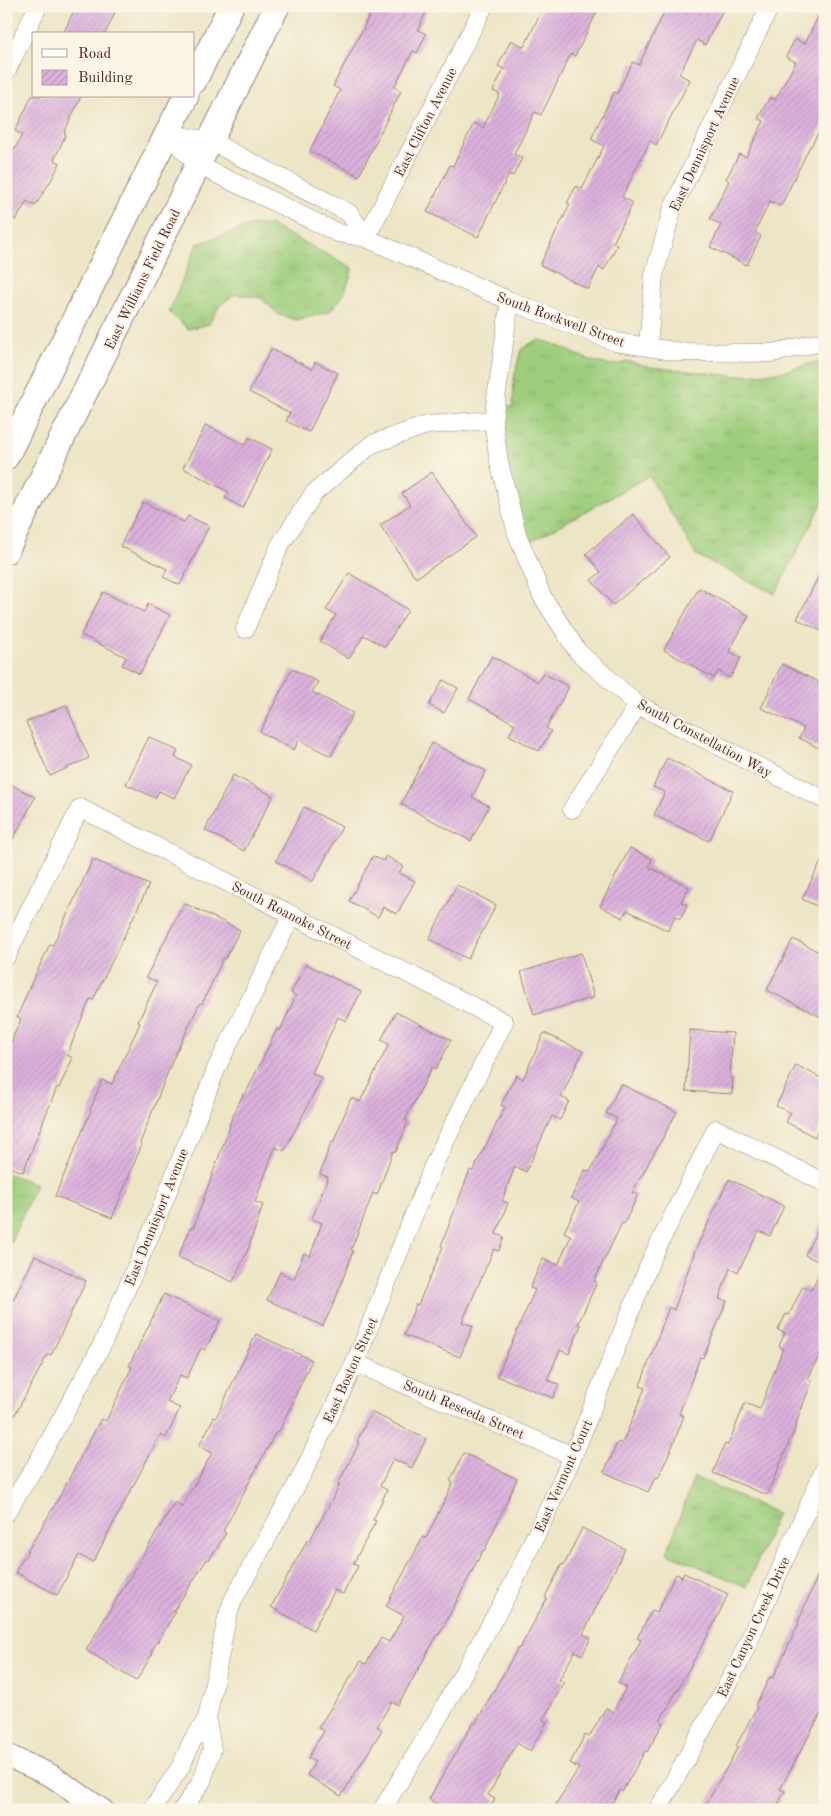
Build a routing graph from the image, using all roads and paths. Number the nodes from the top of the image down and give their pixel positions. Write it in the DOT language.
graph roads {
  1 [pos="38,6"];
  2 [pos="231,6"];
  3 [pos="277,6"];
  4 [pos="484,6"];
  5 [pos="770,6"];
  6 [pos="6,72"];
  7 [pos="195,79"];
  8 [pos="185,98"];
  9 [pos="168,134"];
  10 [pos="210,141"];
  11 [pos="198,166"];
  12 [pos="366,238"];
  13 [pos="510,301"];
  14 [pos="825,341"];
  15 [pos="648,347"];
  16 [pos="493,420"];
  17 [pos="6,457"];
  18 [pos="6,551"];
  19 [pos="245,629"];
  20 [pos="638,705"];
  21 [pos="825,800"];
  22 [pos="572,809"];
  23 [pos="292,915"];
  24 [pos="6,957"];
  25 [pos="504,1022"];
  26 [pos="825,1184"];
  27 [pos="355,1362"];
  28 [pos="573,1456"];
  29 [pos="825,1468"];
  30 [pos="6,1513"];
  31 [pos="207,1719"];
  32 [pos="6,1755"];
  33 [pos="102,1810"];
  34 [pos="152,1810"];
  35 [pos="182,1810"];
  36 [pos="382,1810"];
  37 [pos="658,1810"];
  1 -- 6 [label="street"];
  2 -- 7 [label="main road"];
  3 -- 10 [label="main road, East Williams Field Road"];
  4 -- 12 [label="street, East Clifton Avenue"];
  5 -- 15 [label="street, East Dennisport Avenue"];
  8 -- 9 [label="main road"];
  9 -- 10 [label="street"];
  9 -- 11 [label="street, South Rockwell Street"];
  9 -- 17 [label="main road"];
  10 -- 11 [label="main road, East Williams Field Road"];
  10 -- 12 [label="street"];
  11 -- 12 [label="street, South Rockwell Street"];
  11 -- 18 [label="main road, East Williams Field Road"];
  12 -- 13 [label="street, South Rockwell Street"];
  13 -- 15 [label="street, South Rockwell Street"];
  13 -- 16 [label="street, South Constellation Way"];
  14 -- 15 [label="street, South Rockwell Street"];
  16 -- 19 [label="street"];
  16 -- 20 [label="street, South Constellation Way"];
  20 -- 21 [label="street, South Constellation Way"];
  20 -- 22 [label="street"];
  23 -- 24 [label="street, South Roanoke Street"];
  23 -- 25 [label="street, South Roanoke Street"];
  23 -- 30 [label="street, East Dennisport Avenue"];
  25 -- 27 [label="street, East Boston Street"];
  26 -- 28 [label="street, East Vermont Court"];
  27 -- 28 [label="street, South Reseeda Street"];
  27 -- 31 [label="street, East Boston Street"];
  28 -- 36 [label="street, East Vermont Court"];
  29 -- 37 [label="street, East Canyon Creek Drive"];
  31 -- 34 [label="street, East Boston Street"];
  31 -- 35 [label="street, East Boston Street"];
  32 -- 33 [label="street"];
}
